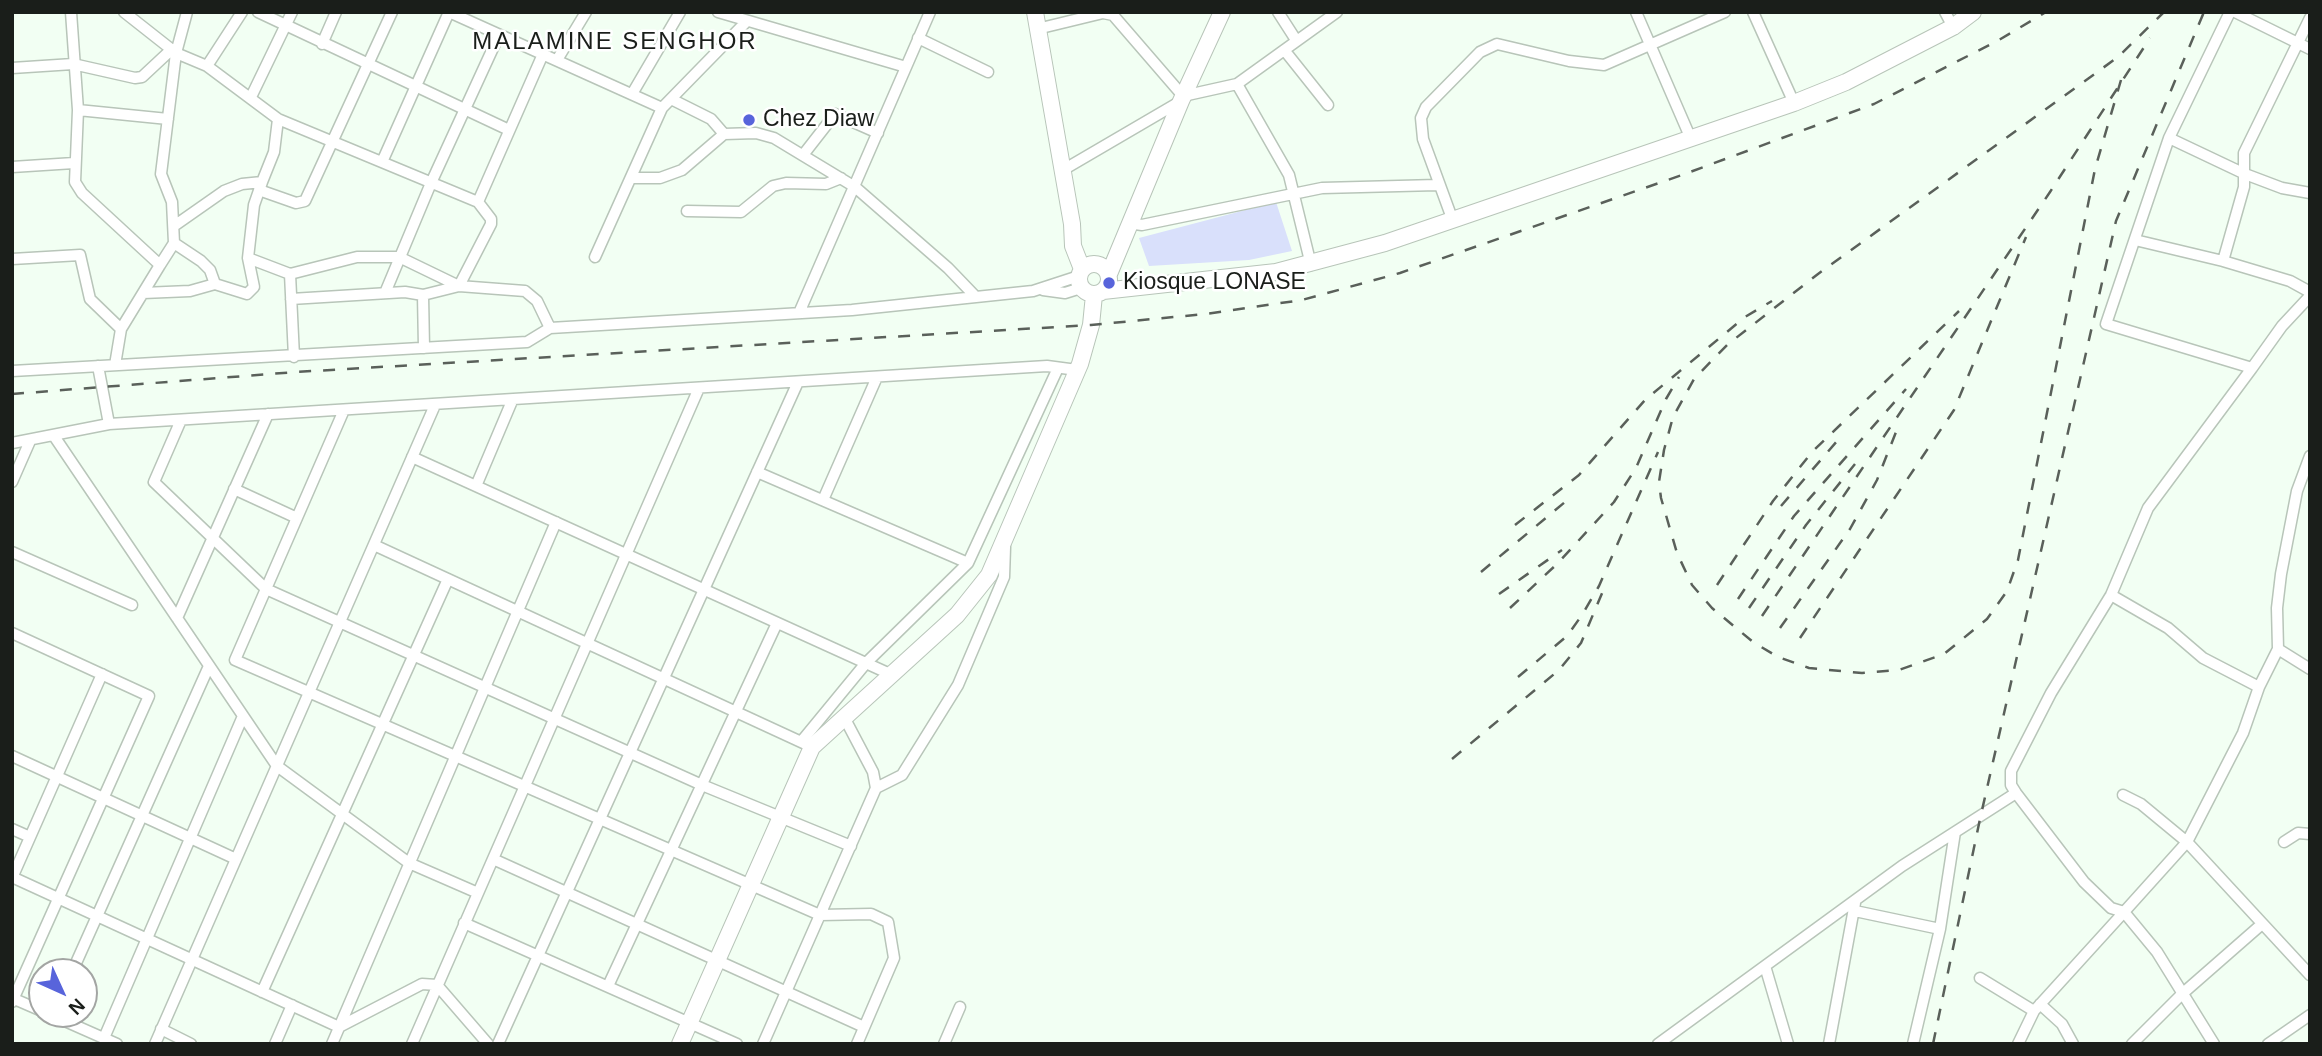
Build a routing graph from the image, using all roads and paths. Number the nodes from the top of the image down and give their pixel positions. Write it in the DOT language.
graph roads {
  1 [pos="71,12"];
  2 [pos="124,12"];
  3 [pos="187,12"];
  4 [pos="242,12"];
  5 [pos="258,12"];
  6 [pos="292,12"];
  7 [pos="336,12"];
  8 [pos="392,12"];
  9 [pos="449,12"];
  10 [pos="586,12"];
  11 [pos="680,12"];
  12 [pos="718,12"];
  13 [pos="930,12"];
  14 [pos="1222,12"];
  15 [pos="1278,12"];
  16 [pos="1337,12"];
  17 [pos="1636,12"];
  18 [pos="1726,12"];
  19 [pos="1753,12"];
  20 [pos="1973,12"];
  21 [pos="2232,12"];
  22 [pos="1033,17"];
  23 [pos="2310,18"];
  24 [pos="1949,20"];
  25 [pos="746,22"];
  26 [pos="287,28"];
  27 [pos="499,35"];
  28 [pos="918,38"];
  29 [pos="1296,40"];
  30 [pos="1650,43"];
  31 [pos="2297,43"];
  32 [pos="322,44"];
  33 [pos="2310,49"];
  34 [pos="174,51"];
  35 [pos="1285,51"];
  36 [pos="543,54"];
  37 [pos="557,60"];
  38 [pos="73,64"];
  39 [pos="368,65"];
  40 [pos="206,66"];
  41 [pos="906,67"];
  42 [pos="12,68"];
  43 [pos="988,72"];
  44 [pos="1237,85"];
  45 [pos="415,87"];
  46 [pos="632,94"];
  47 [pos="251,97"];
  48 [pos="1182,98"];
  49 [pos="671,99"];
  50 [pos="1794,103"];
  51 [pos="1328,105"];
  52 [pos="662,108"];
  53 [pos="78,110"];
  54 [pos="465,110"];
  55 [pos="168,119"];
  56 [pos="278,119"];
  57 [pos="509,130"];
  58 [pos="878,133"];
  59 [pos="724,134"];
  60 [pos="2169,138"];
  61 [pos="1691,139"];
  62 [pos="334,142"];
  63 [pos="803,155"];
  64 [pos="382,162"];
  65 [pos="74,163"];
  66 [pos="12,167"];
  67 [pos="1063,170"];
  68 [pos="2245,174"];
  69 [pos="631,178"];
  70 [pos="841,178"];
  71 [pos="431,183"];
  72 [pos="1437,185"];
  73 [pos="261,186"];
  74 [pos="855,187"];
  75 [pos="1294,194"];
  76 [pos="2310,194"];
  77 [pos="478,202"];
  78 [pos="687,211"];
  79 [pos="1453,221"];
  80 [pos="174,226"];
  81 [pos="1126,228"];
  82 [pos="2134,240"];
  83 [pos="174,243"];
  84 [pos="399,257"];
  85 [pos="596,257"];
  86 [pos="248,258"];
  87 [pos="12,260"];
  88 [pos="2223,261"];
  89 [pos="160,265"];
  90 [pos="1311,265"];
  91 [pos="290,274"];
  92 [pos="1094,278"];
  93 [pos="215,284"];
  94 [pos="458,286"];
  95 [pos="143,293"];
  96 [pos="385,293"];
  97 [pos="2310,294"];
  98 [pos="424,295"];
  99 [pos="974,295"];
  100 [pos="291,299"];
  101 [pos="799,313"];
  102 [pos="550,328"];
  103 [pos="121,329"];
  104 [pos="424,348"];
  105 [pos="294,357"];
  106 [pos="115,365"];
  107 [pos="98,366"];
  108 [pos="1058,368"];
  109 [pos="2252,368"];
  110 [pos="1077,370"];
  111 [pos="12,371"];
  112 [pos="877,377"];
  113 [pos="798,382"];
  114 [pos="699,388"];
  115 [pos="512,401"];
  116 [pos="435,405"];
  117 [pos="344,410"];
  118 [pos="268,414"];
  119 [pos="181,420"];
  120 [pos="109,424"];
  121 [pos="54,436"];
  122 [pos="30,441"];
  123 [pos="12,443"];
  124 [pos="2310,456"];
  125 [pos="412,457"];
  126 [pos="757,472"];
  127 [pos="12,482"];
  128 [pos="476,486"];
  129 [pos="234,488"];
  130 [pos="823,500"];
  131 [pos="297,518"];
  132 [pos="555,522"];
  133 [pos="212,537"];
  134 [pos="1005,544"];
  135 [pos="373,545"];
  136 [pos="12,552"];
  137 [pos="626,554"];
  138 [pos="968,563"];
  139 [pos="448,579"];
  140 [pos="266,589"];
  141 [pos="704,589"];
  142 [pos="2111,595"];
  143 [pos="132,605"];
  144 [pos="517,611"];
  145 [pos="177,618"];
  146 [pos="340,622"];
  147 [pos="777,622"];
  148 [pos="12,633"];
  149 [pos="587,643"];
  150 [pos="2278,649"];
  151 [pos="414,655"];
  152 [pos="866,663"];
  153 [pos="209,666"];
  154 [pos="2310,669"];
  155 [pos="102,674"];
  156 [pos="890,674"];
  157 [pos="663,678"];
  158 [pos="485,687"];
  159 [pos="2259,687"];
  160 [pos="309,692"];
  161 [pos="736,712"];
  162 [pos="243,716"];
  163 [pos="845,717"];
  164 [pos="554,719"];
  165 [pos="382,724"];
  166 [pos="807,745"];
  167 [pos="630,752"];
  168 [pos="12,756"];
  169 [pos="455,756"];
  170 [pos="277,766"];
  171 [pos="57,777"];
  172 [pos="702,785"];
  173 [pos="525,786"];
  174 [pos="876,788"];
  175 [pos="2016,793"];
  176 [pos="2123,795"];
  177 [pos="104,798"];
  178 [pos="342,814"];
  179 [pos="142,816"];
  180 [pos="782,816"];
  181 [pos="599,819"];
  182 [pos="12,829"];
  183 [pos="1955,832"];
  184 [pos="2310,834"];
  185 [pos="30,837"];
  186 [pos="191,838"];
  187 [pos="2187,842"];
  188 [pos="2284,842"];
  189 [pos="851,846"];
  190 [pos="671,850"];
  191 [pos="236,859"];
  192 [pos="493,859"];
  193 [pos="409,863"];
  194 [pos="12,877"];
  195 [pos="751,885"];
  196 [pos="566,892"];
  197 [pos="478,893"];
  198 [pos="59,898"];
  199 [pos="1855,907"];
  200 [pos="2124,912"];
  201 [pos="820,915"];
  202 [pos="97,916"];
  203 [pos="464,923"];
  204 [pos="637,924"];
  205 [pos="2262,925"];
  206 [pos="1940,929"];
  207 [pos="147,939"];
  208 [pos="538,955"];
  209 [pos="78,958"];
  210 [pos="192,960"];
  211 [pos="717,960"];
  212 [pos="1765,967"];
  213 [pos="2310,975"];
  214 [pos="1980,978"];
  215 [pos="437,985"];
  216 [pos="608,986"];
  217 [pos="262,992"];
  218 [pos="786,992"];
  219 [pos="2182,994"];
  220 [pos="13,1000"];
  221 [pos="292,1005"];
  222 [pos="960,1007"];
  223 [pos="2037,1007"];
  224 [pos="2310,1015"];
  225 [pos="689,1022"];
  226 [pos="339,1027"];
  227 [pos="864,1027"];
  228 [pos="81,1028"];
  229 [pos="161,1029"];
  230 [pos="104,1038"];
  231 [pos="1786,1043"];
  232 [pos="117,1044"];
  233 [pos="155,1044"];
  234 [pos="191,1044"];
  235 [pos="275,1044"];
  236 [pos="332,1044"];
  237 [pos="412,1044"];
  238 [pos="488,1044"];
  239 [pos="498,1044"];
  240 [pos="680,1044"];
  241 [pos="737,1044"];
  242 [pos="763,1044"];
  243 [pos="857,1044"];
  244 [pos="944,1044"];
  245 [pos="1658,1044"];
  246 [pos="1829,1044"];
  247 [pos="1913,1044"];
  248 [pos="2018,1044"];
  249 [pos="2073,1044"];
  250 [pos="2132,1044"];
  251 [pos="2214,1044"];
  252 [pos="2268,1044"];
  1 -- 38 [label="street"];
  2 -- 34 [label="street"];
  3 -- 34 [label="street"];
  4 -- 40 [label="street"];
  5 -- 26 [label="street"];
  6 -- 26 [label="street"];
  7 -- 32 [label="street"];
  8 -- 39 [label="street"];
  9 -- 27 [label="street"];
  9 -- 45 [label="street"];
  10 -- 37 [label="street"];
  11 -- 46 [label="street"];
  12 -- 25 [label="street"];
  13 -- 28 [label="street"];
  14 -- 48 [label="street"];
  15 -- 29 [label="street"];
  16 -- 29 [label="street"];
  17 -- 30 [label="street"];
  18 -- 30 [label="street"];
  19 -- 50 [label="street"];
  20 -- 24 [label="street"];
  21 -- 31 [label="street"];
  21 -- 60 [label="street"];
  22 -- 48 [label="street"];
  22 -- 67 [label="street"];
  23 -- 31 [label="street"];
  24 -- 50 [label="street"];
  25 -- 41 [label="street"];
  25 -- 49 [label="street"];
  26 -- 32 [label="street"];
  26 -- 47 [label="street"];
  27 -- 36 [label="street"];
  27 -- 54 [label="street"];
  28 -- 41 [label="street"];
  28 -- 43 [label="street"];
  29 -- 35 [label="street"];
  30 -- 61 [label="street"];
  30 -- 72 [label="street"];
  31 -- 33 [label="street"];
  31 -- 68 [label="street"];
  32 -- 39 [label="street"];
  34 -- 38 [label="street"];
  34 -- 40 [label="street"];
  34 -- 55 [label="street"];
  35 -- 44 [label="street"];
  35 -- 51 [label="street"];
  36 -- 37 [label="street"];
  36 -- 57 [label="street"];
  37 -- 46 [label="street"];
  38 -- 42 [label="street"];
  38 -- 53 [label="street"];
  39 -- 45 [label="street"];
  39 -- 62 [label="street"];
  40 -- 47 [label="street"];
  41 -- 58 [label="street"];
  44 -- 48 [label="street"];
  44 -- 75 [label="street"];
  45 -- 54 [label="street"];
  45 -- 64 [label="street"];
  46 -- 52 [label="street"];
  47 -- 56 [label="street"];
  48 -- 67 [label="street"];
  48 -- 81 [label="street"];
  49 -- 52 [label="street"];
  49 -- 59 [label="street"];
  50 -- 61 [label="street"];
  52 -- 69 [label="street"];
  53 -- 55 [label="street"];
  53 -- 65 [label="street"];
  54 -- 57 [label="street"];
  54 -- 71 [label="street"];
  55 -- 80 [label="street"];
  56 -- 62 [label="street"];
  56 -- 73 [label="street"];
  57 -- 77 [label="street"];
  58 -- 63 [label="street"];
  58 -- 74 [label="street"];
  59 -- 63 [label="street"];
  59 -- 69 [label="street"];
  60 -- 68 [label="street"];
  60 -- 82 [label="street"];
  61 -- 79 [label="street"];
  62 -- 64 [label="street"];
  62 -- 73 [label="street"];
  63 -- 70 [label="street"];
  64 -- 71 [label="street"];
  65 -- 66 [label="street"];
  65 -- 89 [label="street"];
  67 -- 92 [label="street"];
  68 -- 76 [label="street"];
  68 -- 88 [label="street"];
  69 -- 85 [label="street"];
  70 -- 74 [label="street"];
  70 -- 78 [label="street"];
  71 -- 77 [label="street"];
  71 -- 84 [label="street"];
  72 -- 75 [label="street"];
  72 -- 79 [label="street"];
  73 -- 80 [label="street"];
  73 -- 86 [label="street"];
  74 -- 99 [label="street"];
  74 -- 101 [label="street"];
  75 -- 81 [label="street"];
  75 -- 90 [label="street"];
  77 -- 94 [label="street"];
  79 -- 90 [label="street"];
  80 -- 83 [label="street"];
  81 -- 92 [label="street"];
  82 -- 88 [label="street"];
  82 -- 109 [label="street"];
  83 -- 89 [label="street"];
  83 -- 93 [label="street"];
  84 -- 91 [label="street"];
  84 -- 94 [label="street"];
  84 -- 96 [label="street"];
  86 -- 91 [label="street"];
  86 -- 93 [label="street"];
  87 -- 103 [label="street"];
  88 -- 97 [label="street"];
  89 -- 95 [label="street"];
  90 -- 92 [label="street"];
  91 -- 100 [label="street"];
  92 -- 99 [label="street"];
  92 -- 110 [label="street"];
  93 -- 95 [label="street"];
  94 -- 98 [label="street"];
  94 -- 102 [label="street"];
  95 -- 103 [label="street"];
  96 -- 98 [label="street"];
  96 -- 100 [label="street"];
  97 -- 109 [label="street"];
  98 -- 104 [label="street"];
  99 -- 101 [label="street"];
  100 -- 105 [label="street"];
  101 -- 102 [label="street"];
  102 -- 104 [label="street"];
  103 -- 106 [label="street"];
  104 -- 105 [label="street"];
  105 -- 106 [label="street"];
  106 -- 107 [label="street"];
  107 -- 111 [label="street"];
  107 -- 120 [label="street"];
  108 -- 110 [label="street"];
  108 -- 112 [label="street"];
  108 -- 138 [label="street"];
  109 -- 142 [label="street"];
  110 -- 134 [label="street"];
  112 -- 113 [label="street"];
  112 -- 130 [label="street"];
  113 -- 114 [label="street"];
  113 -- 126 [label="street"];
  114 -- 115 [label="street"];
  114 -- 137 [label="street"];
  115 -- 116 [label="street"];
  115 -- 128 [label="street"];
  116 -- 117 [label="street"];
  116 -- 125 [label="street"];
  117 -- 118 [label="street"];
  117 -- 131 [label="street"];
  118 -- 119 [label="street"];
  118 -- 129 [label="street"];
  119 -- 120 [label="street"];
  119 -- 133 [label="street"];
  120 -- 121 [label="street"];
  121 -- 122 [label="street"];
  121 -- 145 [label="street"];
  122 -- 123 [label="street"];
  122 -- 127 [label="street"];
  124 -- 150 [label="street"];
  125 -- 128 [label="street"];
  125 -- 135 [label="street"];
  126 -- 130 [label="street"];
  126 -- 141 [label="street"];
  128 -- 132 [label="street"];
  129 -- 131 [label="street"];
  129 -- 133 [label="street"];
  130 -- 138 [label="street"];
  131 -- 140 [label="street"];
  132 -- 137 [label="street"];
  132 -- 144 [label="street"];
  133 -- 140 [label="street"];
  133 -- 145 [label="street"];
  134 -- 156 [label="street"];
  134 -- 174 [label="street"];
  135 -- 139 [label="street"];
  135 -- 146 [label="street"];
  136 -- 143 [label="street"];
  137 -- 141 [label="street"];
  137 -- 149 [label="street"];
  138 -- 152 [label="street"];
  139 -- 144 [label="street"];
  139 -- 151 [label="street"];
  140 -- 146 [label="street"];
  140 -- 160 [label="street"];
  141 -- 147 [label="street"];
  141 -- 157 [label="street"];
  142 -- 159 [label="street"];
  142 -- 175 [label="street"];
  144 -- 149 [label="street"];
  144 -- 158 [label="street"];
  145 -- 153 [label="street"];
  146 -- 151 [label="street"];
  146 -- 160 [label="street"];
  147 -- 152 [label="street"];
  147 -- 161 [label="street"];
  148 -- 155 [label="street"];
  149 -- 157 [label="street"];
  149 -- 164 [label="street"];
  150 -- 154 [label="street"];
  150 -- 159 [label="street"];
  151 -- 158 [label="street"];
  151 -- 165 [label="street"];
  152 -- 156 [label="street"];
  152 -- 166 [label="street"];
  153 -- 162 [label="street"];
  153 -- 179 [label="street"];
  155 -- 171 [label="street"];
  155 -- 177 [label="street"];
  156 -- 163 [label="street"];
  157 -- 161 [label="street"];
  157 -- 167 [label="street"];
  158 -- 164 [label="street"];
  158 -- 169 [label="street"];
  159 -- 187 [label="street"];
  160 -- 165 [label="street"];
  160 -- 170 [label="street"];
  161 -- 166 [label="street"];
  161 -- 172 [label="street"];
  162 -- 170 [label="street"];
  162 -- 186 [label="street"];
  163 -- 166 [label="street"];
  163 -- 174 [label="street"];
  164 -- 167 [label="street"];
  164 -- 173 [label="street"];
  165 -- 169 [label="street"];
  165 -- 178 [label="street"];
  166 -- 180 [label="street"];
  167 -- 172 [label="street"];
  167 -- 181 [label="street"];
  168 -- 171 [label="street"];
  169 -- 173 [label="street"];
  169 -- 193 [label="street"];
  170 -- 178 [label="street"];
  170 -- 191 [label="street"];
  171 -- 177 [label="street"];
  171 -- 185 [label="street"];
  172 -- 180 [label="street"];
  172 -- 190 [label="street"];
  173 -- 181 [label="street"];
  173 -- 192 [label="street"];
  174 -- 189 [label="street"];
  175 -- 183 [label="street"];
  175 -- 200 [label="street"];
  176 -- 187 [label="street"];
  177 -- 179 [label="street"];
  177 -- 198 [label="street"];
  178 -- 193 [label="street"];
  178 -- 217 [label="street"];
  179 -- 186 [label="street"];
  179 -- 202 [label="street"];
  180 -- 189 [label="street"];
  180 -- 195 [label="street"];
  181 -- 190 [label="street"];
  181 -- 196 [label="street"];
  182 -- 185 [label="street"];
  183 -- 199 [label="street"];
  183 -- 206 [label="street"];
  184 -- 188 [label="street"];
  185 -- 194 [label="street"];
  186 -- 191 [label="street"];
  186 -- 207 [label="street"];
  187 -- 200 [label="street"];
  187 -- 205 [label="street"];
  189 -- 201 [label="street"];
  190 -- 195 [label="street"];
  190 -- 204 [label="street"];
  191 -- 210 [label="street"];
  192 -- 196 [label="street"];
  192 -- 197 [label="street"];
  193 -- 197 [label="street"];
  193 -- 226 [label="street"];
  194 -- 198 [label="street"];
  195 -- 201 [label="street"];
  195 -- 211 [label="street"];
  196 -- 204 [label="street"];
  196 -- 208 [label="street"];
  197 -- 203 [label="street"];
  198 -- 202 [label="street"];
  198 -- 220 [label="street"];
  199 -- 206 [label="street"];
  199 -- 212 [label="street"];
  199 -- 246 [label="street"];
  200 -- 219 [label="street"];
  200 -- 223 [label="street"];
  201 -- 218 [label="street"];
  201 -- 227 [label="street"];
  202 -- 207 [label="street"];
  202 -- 209 [label="street"];
  203 -- 208 [label="street"];
  203 -- 215 [label="street"];
  204 -- 211 [label="street"];
  204 -- 216 [label="street"];
  205 -- 213 [label="street"];
  205 -- 219 [label="street"];
  206 -- 247 [label="street"];
  207 -- 210 [label="street"];
  207 -- 230 [label="street"];
  208 -- 216 [label="street"];
  208 -- 239 [label="street"];
  210 -- 217 [label="street"];
  210 -- 229 [label="street"];
  211 -- 218 [label="street"];
  211 -- 225 [label="street"];
  212 -- 231 [label="street"];
  212 -- 245 [label="street"];
  214 -- 223 [label="street"];
  215 -- 226 [label="street"];
  215 -- 237 [label="street"];
  215 -- 238 [label="street"];
  216 -- 225 [label="street"];
  217 -- 221 [label="street"];
  218 -- 227 [label="street"];
  218 -- 242 [label="street"];
  219 -- 250 [label="street"];
  219 -- 251 [label="street"];
  221 -- 226 [label="street"];
  221 -- 235 [label="street"];
  222 -- 244 [label="street"];
  223 -- 248 [label="street"];
  223 -- 249 [label="street"];
  224 -- 252 [label="street"];
  225 -- 240 [label="street"];
  225 -- 241 [label="street"];
  226 -- 236 [label="street"];
  227 -- 243 [label="street"];
  228 -- 230 [label="street"];
  229 -- 233 [label="street"];
  229 -- 234 [label="street"];
  230 -- 232 [label="street"];
}
